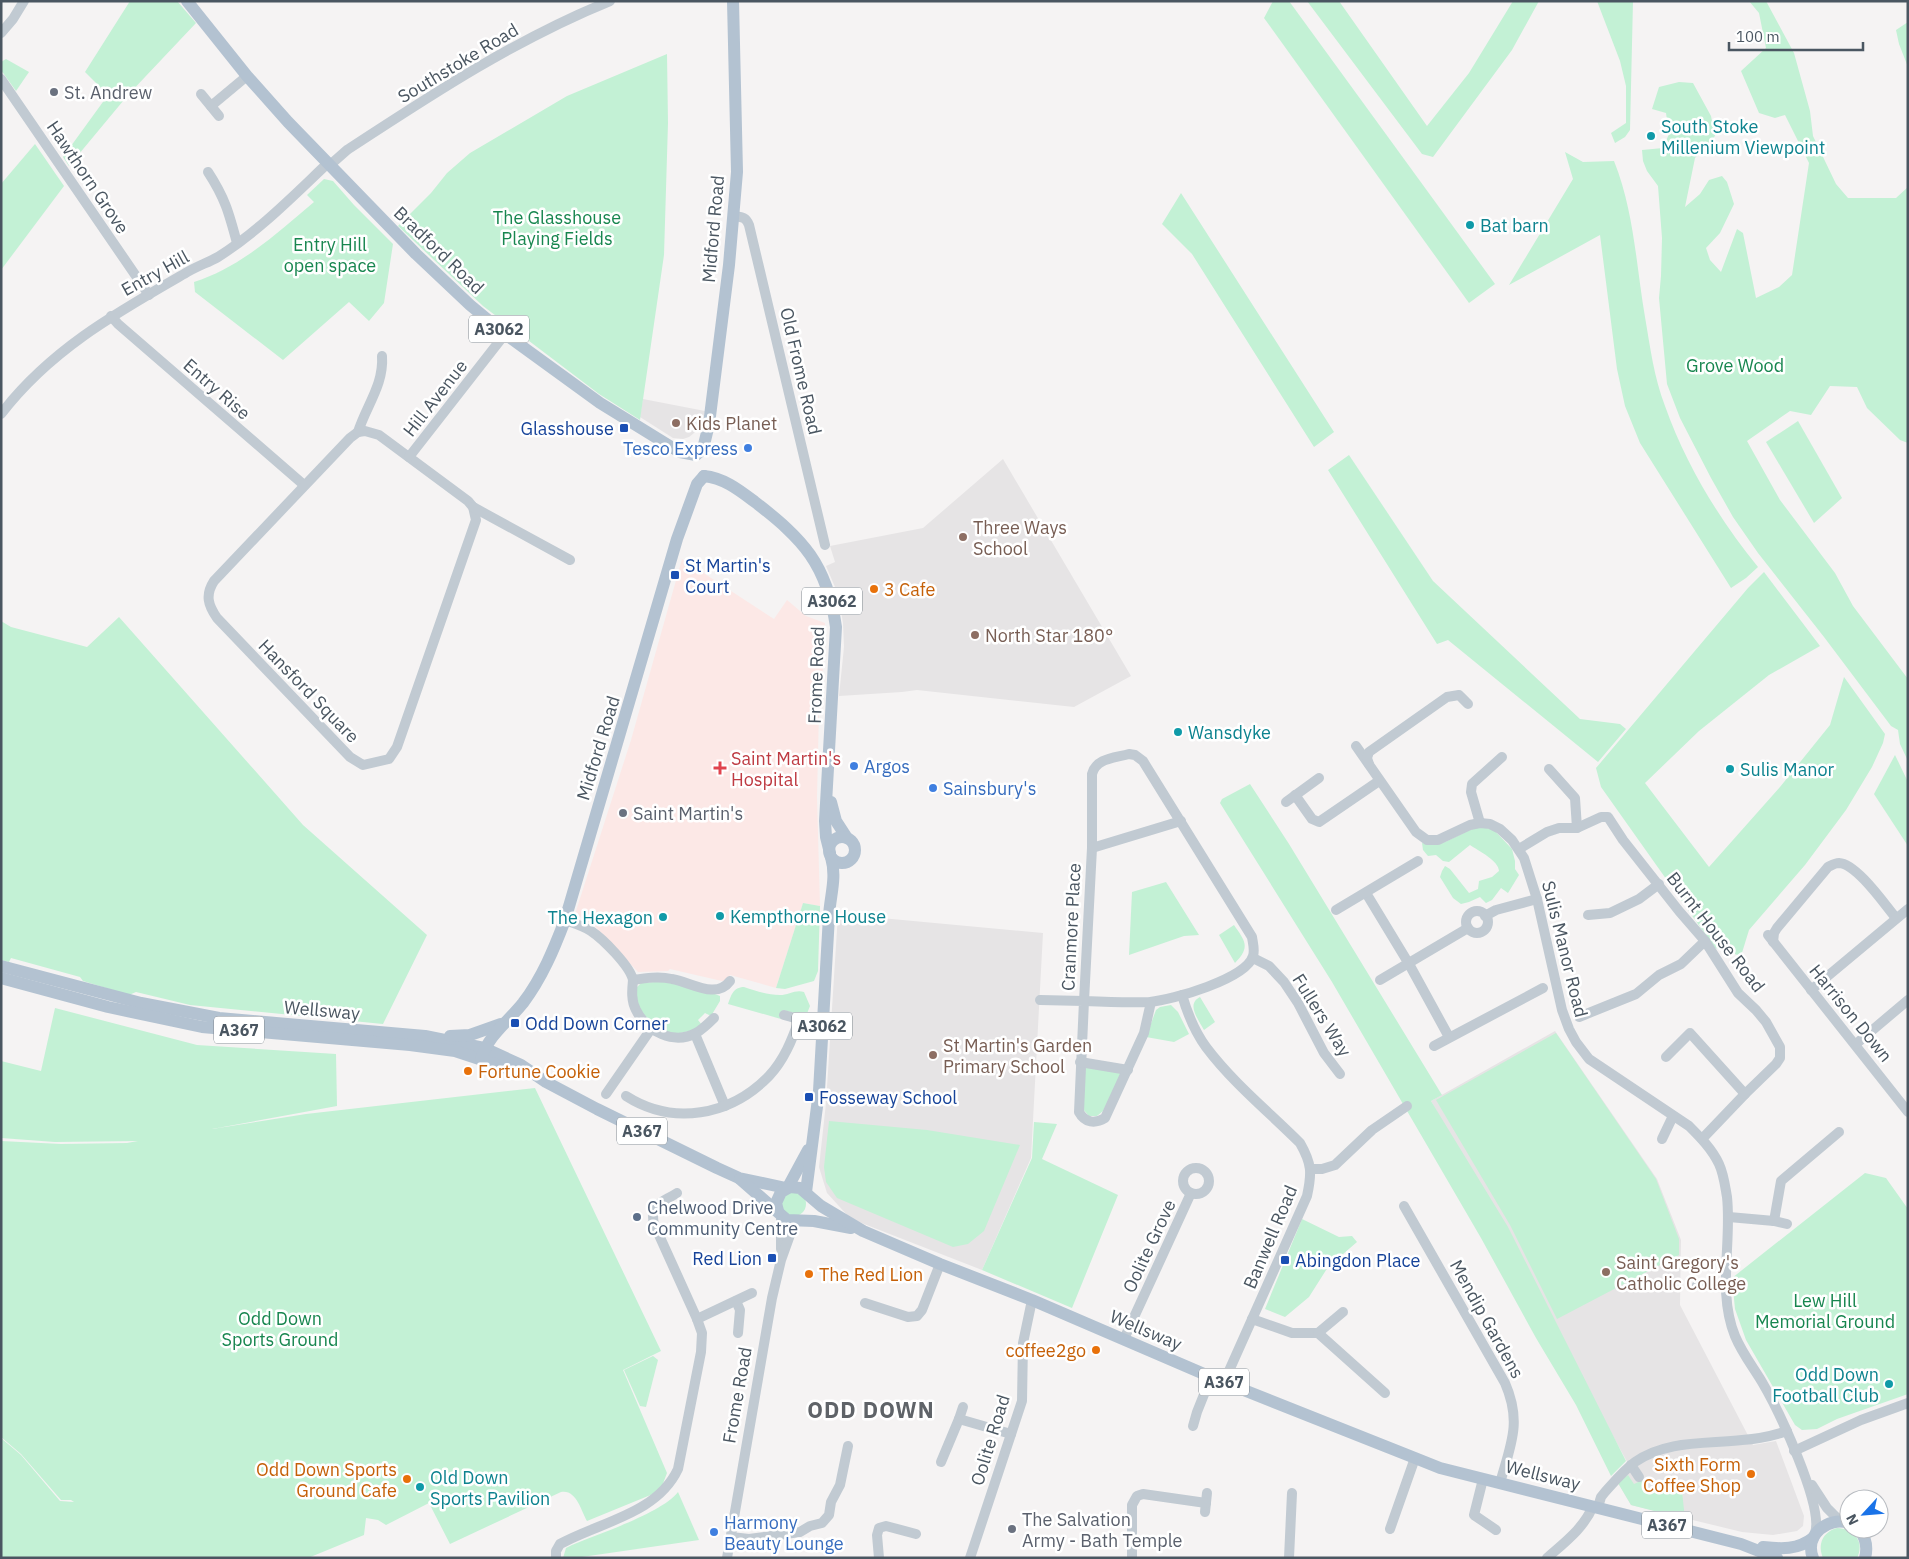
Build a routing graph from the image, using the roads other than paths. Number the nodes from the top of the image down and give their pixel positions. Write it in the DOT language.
graph roads {
  1 [pos="24,1"];
  2 [pos="187,1"];
  3 [pos="610,1"];
  4 [pos="733,1"];
  5 [pos="1,33"];
  6 [pos="247,76"];
  7 [pos="3,85"];
  8 [pos="201,94"];
  9 [pos="211,106"];
  10 [pos="219,116"];
  11 [pos="329,164"];
  12 [pos="208,172"];
  13 [pos="734,216"];
  14 [pos="237,243"];
  15 [pos="149,294"];
  16 [pos="111,316"];
  17 [pos="505,334"];
  18 [pos="382,356"];
  19 [pos="1,414"];
  20 [pos="358,432"];
  21 [pos="696,454"];
  22 [pos="409,457"];
  23 [pos="704,476"];
  24 [pos="304,485"];
  25 [pos="473,507"];
  26 [pos="825,545"];
  27 [pos="570,560"];
  28 [pos="1468,704"];
  29 [pos="1356,746"];
  30 [pos="1502,757"];
  31 [pos="1369,765"];
  32 [pos="1549,769"];
  33 [pos="1319,778"];
  34 [pos="1379,781"];
  35 [pos="828,788"];
  36 [pos="1295,795"];
  37 [pos="1286,802"];
  38 [pos="1182,821"];
  39 [pos="1480,823"];
  40 [pos="1577,828"];
  41 [pos="847,838"];
  42 [pos="1092,848"];
  43 [pos="1519,849"];
  44 [pos="830,855"];
  45 [pos="1418,861"];
  46 [pos="849,862"];
  47 [pos="1659,884"];
  48 [pos="1366,894"];
  49 [pos="1537,899"];
  50 [pos="829,909"];
  51 [pos="1908,909"];
  52 [pos="1336,910"];
  53 [pos="1588,915"];
  54 [pos="1485,916"];
  55 [pos="1896,918"];
  56 [pos="565,920"];
  57 [pos="1468,928"];
  58 [pos="1705,941"];
  59 [pos="1253,958"];
  60 [pos="1409,964"];
  61 [pos="1,966"];
  62 [pos="1,978"];
  63 [pos="633,980"];
  64 [pos="1380,980"];
  65 [pos="730,981"];
  66 [pos="1543,988"];
  67 [pos="1811,990"];
  68 [pos="1182,995"];
  69 [pos="1040,1000"];
  70 [pos="1908,1000"];
  71 [pos="1084,1001"];
  72 [pos="1151,1002"];
  73 [pos="132,1007"];
  74 [pos="784,1015"];
  75 [pos="1579,1016"];
  76 [pos="714,1018"];
  77 [pos="800,1020"];
  78 [pos="507,1022"];
  79 [pos="813,1023"];
  80 [pos="651,1029"];
  81 [pos="695,1034"];
  82 [pos="425,1036"];
  83 [pos="1449,1037"];
  84 [pos="1856,1044"];
  85 [pos="1434,1046"];
  86 [pos="483,1053"];
  87 [pos="1666,1056"];
  88 [pos="1080,1062"];
  89 [pos="1128,1070"];
  90 [pos="1340,1074"];
  91 [pos="606,1094"];
  92 [pos="1745,1094"];
  93 [pos="626,1096"];
  94 [pos="725,1106"];
  95 [pos="1407,1106"];
  96 [pos="1908,1112"];
  97 [pos="1673,1116"];
  98 [pos="1839,1132"];
  99 [pos="1662,1139"];
  100 [pos="1702,1139"];
  101 [pos="812,1142"];
  102 [pos="1312,1169"];
  103 [pos="739,1178"];
  104 [pos="787,1188"];
  105 [pos="678,1193"];
  106 [pos="1191,1193"];
  107 [pos="807,1194"];
  108 [pos="1404,1206"];
  109 [pos="779,1213"];
  110 [pos="1729,1217"];
  111 [pos="798,1220"];
  112 [pos="1774,1220"];
  113 [pos="1787,1224"];
  114 [pos="863,1231"];
  115 [pos="781,1260"];
  116 [pos="940,1264"];
  117 [pos="1726,1284"];
  118 [pos="1697,1285"];
  119 [pos="752,1293"];
  120 [pos="1032,1300"];
  121 [pos="736,1301"];
  122 [pos="865,1303"];
  123 [pos="1343,1312"];
  124 [pos="697,1319"];
  125 [pos="1252,1319"];
  126 [pos="738,1333"];
  127 [pos="1318,1333"];
  128 [pos="1124,1339"];
  129 [pos="1211,1377"];
  130 [pos="1224,1382"];
  131 [pos="1385,1393"];
  132 [pos="1908,1403"];
  133 [pos="963,1407"];
  134 [pos="959,1419"];
  135 [pos="1193,1426"];
  136 [pos="1787,1431"];
  137 [pos="1011,1434"];
  138 [pos="848,1446"];
  139 [pos="1794,1451"];
  140 [pos="1415,1458"];
  141 [pos="941,1462"];
  142 [pos="1631,1465"];
  143 [pos="1800,1465"];
  144 [pos="1639,1478"];
  145 [pos="1483,1479"];
  146 [pos="1500,1483"];
  147 [pos="1292,1493"];
  148 [pos="1206,1503"];
  149 [pos="1596,1506"];
  150 [pos="1839,1517"];
  151 [pos="1839,1522"];
  152 [pos="1390,1529"];
  153 [pos="1496,1530"];
  154 [pos="916,1534"];
  155 [pos="1814,1536"];
  156 [pos="731,1537"];
  157 [pos="1864,1539"];
  158 [pos="1740,1544"];
  159 [pos="1866,1552"];
  160 [pos="556,1558"];
  161 [pos="727,1558"];
  162 [pos="879,1558"];
  163 [pos="970,1558"];
  164 [pos="1132,1558"];
  165 [pos="1289,1558"];
  166 [pos="1547,1558"];
  167 [pos="1777,1558"];
  168 [pos="1813,1558"];
  169 [pos="1875,1558"];
  1 -- 5 [label="street"];
  2 -- 6 [label="main road, Bradford Road / A3062"];
  3 -- 11 [label="street, Southstoke Road"];
  4 -- 13 [label="main road, Midford Road"];
  6 -- 9 [label="street"];
  6 -- 11 [label="main road, Bradford Road / A3062"];
  7 -- 15 [label="street, Hawthorn Grove"];
  8 -- 9 [label="street"];
  9 -- 10 [label="street"];
  11 -- 14 [label="street, Entry Hill"];
  11 -- 17 [label="main road, Bradford Road / A3062"];
  12 -- 14 [label="street"];
  13 -- 21 [label="main road, Midford Road"];
  13 -- 26 [label="street, Old Frome Road"];
  14 -- 15 [label="street, Entry Hill"];
  15 -- 16 [label="street, Entry Hill"];
  16 -- 19 [label="street, Entry Hill"];
  16 -- 24 [label="street, Entry Rise"];
  17 -- 21 [label="main road, Bradford Road / A3062"];
  17 -- 22 [label="street, Hill Avenue"];
  18 -- 20 [label="street"];
  20 -- 22 [label="street"];
  20 -- 24 [label="street, Hansford Square"];
  21 -- 23 [label="main road"];
  22 -- 25 [label="street"];
  23 -- 35 [label="main road, Frome Road / A3062"];
  23 -- 56 [label="main road, Midford Road"];
  24 -- 25 [label="street, Hansford Square"];
  25 -- 27 [label="street"];
  28 -- 31 [label="street"];
  29 -- 31 [label="street"];
  30 -- 39 [label="street"];
  31 -- 34 [label="street"];
  32 -- 40 [label="street"];
  33 -- 36 [label="street"];
  34 -- 36 [label="street"];
  34 -- 39 [label="street"];
  35 -- 41 [label="main road, Frome Road / A3062"];
  35 -- 44 [label="main road, Frome Road / A3062"];
  36 -- 37 [label="street"];
  38 -- 42 [label="street, Cranmore Place"];
  38 -- 42 [label="street, Cranmore Place"];
  38 -- 59 [label="street, Cranmore Place"];
  39 -- 43 [label="street, Sulis Manor Road"];
  40 -- 43 [label="street, Burnt House Road"];
  40 -- 47 [label="street, Burnt House Road"];
  41 -- 44 [label="main road"];
  41 -- 46 [label="main road, Frome Road"];
  42 -- 71 [label="street, Cranmore Place"];
  43 -- 49 [label="street, Sulis Manor Road"];
  44 -- 46 [label="main road"];
  44 -- 50 [label="main road, Frome Road / A3062"];
  45 -- 48 [label="street"];
  46 -- 50 [label="main road, Frome Road / A3062"];
  47 -- 53 [label="street"];
  47 -- 58 [label="street, Burnt House Road"];
  48 -- 52 [label="street"];
  48 -- 60 [label="street"];
  49 -- 54 [label="street"];
  49 -- 97 [label="street, Sulis Manor Road"];
  50 -- 101 [label="main road, Frome Road / A3062"];
  51 -- 55 [label="street"];
  54 -- 57 [label="street"];
  54 -- 57 [label="street"];
  55 -- 67 [label="street"];
  55 -- 67 [label="street, Harrison Down"];
  56 -- 63 [label="street"];
  56 -- 78 [label="main road, Midford Road"];
  57 -- 60 [label="street"];
  58 -- 75 [label="street"];
  58 -- 92 [label="street, Burnt House Road"];
  59 -- 68 [label="street, Cranmore Place"];
  59 -- 90 [label="street, Fullers Way"];
  60 -- 64 [label="street"];
  60 -- 83 [label="street"];
  61 -- 73 [label="main road, Wellsway / A367"];
  62 -- 73 [label="main road, Wellsway / A367"];
  63 -- 65 [label="street"];
  63 -- 80 [label="street"];
  66 -- 83 [label="street"];
  67 -- 84 [label="street, Harrison Down"];
  68 -- 72 [label="street, Cranmore Place"];
  68 -- 102 [label="street, Banwell Road"];
  69 -- 71 [label="street"];
  70 -- 84 [label="street"];
  71 -- 72 [label="street, Cranmore Place"];
  71 -- 88 [label="street"];
  72 -- 89 [label="street"];
  73 -- 82 [label="main road, Wellsway / A367"];
  73 -- 86 [label="main road, Wellsway / A367"];
  74 -- 77 [label="street"];
  76 -- 81 [label="street"];
  77 -- 79 [label="street"];
  77 -- 94 [label="street"];
  78 -- 82 [label="main road"];
  78 -- 86 [label="main road, Midford Road"];
  80 -- 81 [label="street"];
  80 -- 91 [label="street"];
  81 -- 94 [label="street"];
  82 -- 86 [label="main road, Wellsway / A367"];
  83 -- 85 [label="street"];
  84 -- 96 [label="street, Harrison Down"];
  86 -- 103 [label="main road, Wellsway / A367"];
  87 -- 92 [label="street"];
  88 -- 89 [label="street"];
  88 -- 89 [label="street"];
  92 -- 100 [label="street, Burnt House Road"];
  93 -- 94 [label="street"];
  95 -- 102 [label="street"];
  97 -- 99 [label="street"];
  97 -- 100 [label="street, Sulis Manor Road"];
  98 -- 112 [label="street"];
  100 -- 110 [label="street, Sulis Manor Road"];
  101 -- 104 [label="main road, Frome Road / A3062"];
  101 -- 107 [label="main road, Frome Road / A3062"];
  102 -- 125 [label="street, Banwell Road"];
  103 -- 104 [label="main road, Wellsway / A367"];
  103 -- 109 [label="main road, Wellsway / A367"];
  104 -- 107 [label="main road, Wellsway"];
  104 -- 109 [label="main road"];
  105 -- 124 [label="street"];
  106 -- 128 [label="street, Oolite Grove"];
  107 -- 111 [label="main road"];
  107 -- 114 [label="main road, Wellsway / A367"];
  108 -- 146 [label="street, Mendip Gardens"];
  109 -- 111 [label="main road, Wellsway"];
  109 -- 115 [label="street, Frome Road"];
  110 -- 112 [label="street"];
  110 -- 117 [label="street, Sulis Manor Road"];
  111 -- 114 [label="main road, Wellsway / A367"];
  111 -- 115 [label="street, Frome Road"];
  112 -- 113 [label="street"];
  114 -- 116 [label="main road, Wellsway / A367"];
  115 -- 156 [label="street, Frome Road"];
  116 -- 120 [label="main road, Wellsway / A367"];
  116 -- 122 [label="street"];
  117 -- 118 [label="street"];
  117 -- 136 [label="street, Sulis Manor Road"];
  119 -- 121 [label="street"];
  120 -- 128 [label="main road, Wellsway / A367"];
  120 -- 137 [label="street, Oolite Road"];
  121 -- 124 [label="street"];
  121 -- 126 [label="street"];
  123 -- 127 [label="street"];
  124 -- 160 [label="street"];
  125 -- 127 [label="street"];
  125 -- 130 [label="street, Banwell Road"];
  127 -- 131 [label="street"];
  128 -- 129 [label="main road, Wellsway / A367"];
  129 -- 130 [label="main road, Wellsway / A367"];
  129 -- 135 [label="street"];
  130 -- 140 [label="main road, Wellsway / A367"];
  132 -- 139 [label="street"];
  133 -- 134 [label="street"];
  134 -- 137 [label="street"];
  134 -- 141 [label="street"];
  136 -- 139 [label="street, Sulis Manor Road"];
  136 -- 142 [label="street"];
  137 -- 163 [label="street, Oolite Road"];
  138 -- 156 [label="street"];
  139 -- 143 [label="street, Sulis Manor Road"];
  140 -- 145 [label="main road, Wellsway / A367"];
  140 -- 152 [label="street"];
  142 -- 144 [label="street"];
  142 -- 149 [label="street"];
  143 -- 150 [label="street, Sulis Manor Road"];
  143 -- 155 [label="street, Sulis Manor Road"];
  145 -- 146 [label="main road, Wellsway / A367"];
  145 -- 153 [label="street, Wellsway"];
  146 -- 149 [label="main road, Wellsway / A367"];
  147 -- 165 [label="street"];
  148 -- 164 [label="street"];
  149 -- 158 [label="main road, A367"];
  149 -- 166 [label="street"];
  151 -- 155 [label="main road"];
  154 -- 162 [label="street"];
  155 -- 158 [label="main road, A367"];
  155 -- 168 [label="main road"];
  156 -- 161 [label="street, Frome Road"];
  157 -- 159 [label="main road"];
  158 -- 167 [label="main road, A367"];
  159 -- 169 [label="main road"];
}
